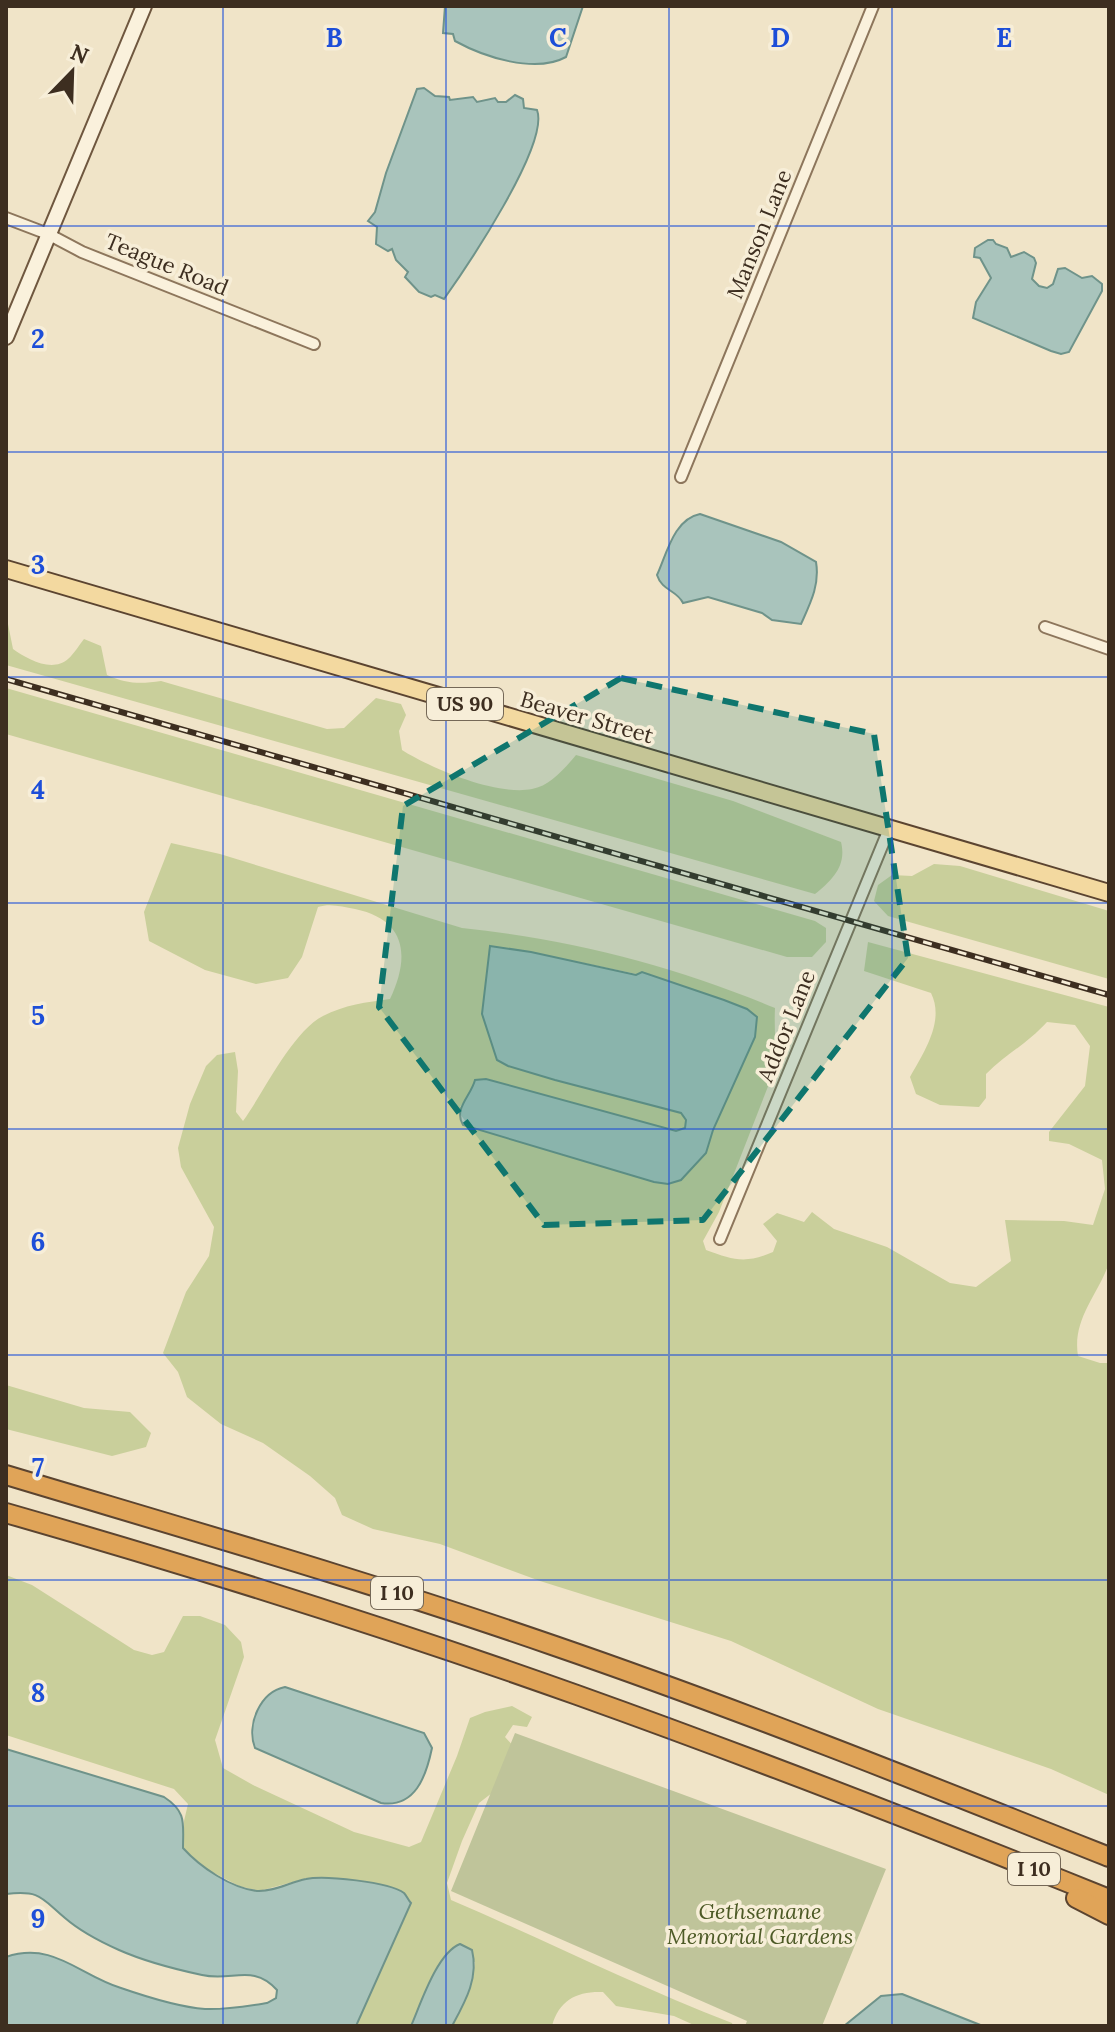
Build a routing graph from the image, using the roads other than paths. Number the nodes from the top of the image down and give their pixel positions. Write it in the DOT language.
graph roads {
  1 [pos="144,6"];
  2 [pos="873,6"];
  3 [pos="6,218"];
  4 [pos="48,234"];
  5 [pos="6,337"];
  6 [pos="314,344"];
  7 [pos="681,477"];
  8 [pos="6,569"];
  9 [pos="1045,627"];
  10 [pos="1109,649"];
  11 [pos="889,829"];
  12 [pos="1109,893"];
  13 [pos="720,1239"];
  14 [pos="6,1475"];
  15 [pos="6,1513"];
  16 [pos="998,1813"];
  17 [pos="960,1839"];
  18 [pos="1109,1844"];
  19 [pos="1109,1857"];
  20 [pos="1109,1899"];
  21 [pos="1109,1915"];
  1 -- 4 [label="street"];
  2 -- 7 [label="street, Manson Lane"];
  3 -- 4 [label="street, Teague Road"];
  4 -- 5 [label="street"];
  4 -- 6 [label="street, Teague Road"];
  8 -- 11 [label="main road, Beaver Street / US 90"];
  9 -- 10 [label="street"];
  11 -- 12 [label="main road, Beaver Street / US 90"];
  11 -- 13 [label="street, Addor Lane"];
  14 -- 16 [label="highway, I 10"];
  15 -- 17 [label="highway, I 10"];
  16 -- 18 [label="highway"];
  16 -- 19 [label="highway, I 10"];
  17 -- 20 [label="highway, I 10"];
  17 -- 21 [label="highway"];
}
